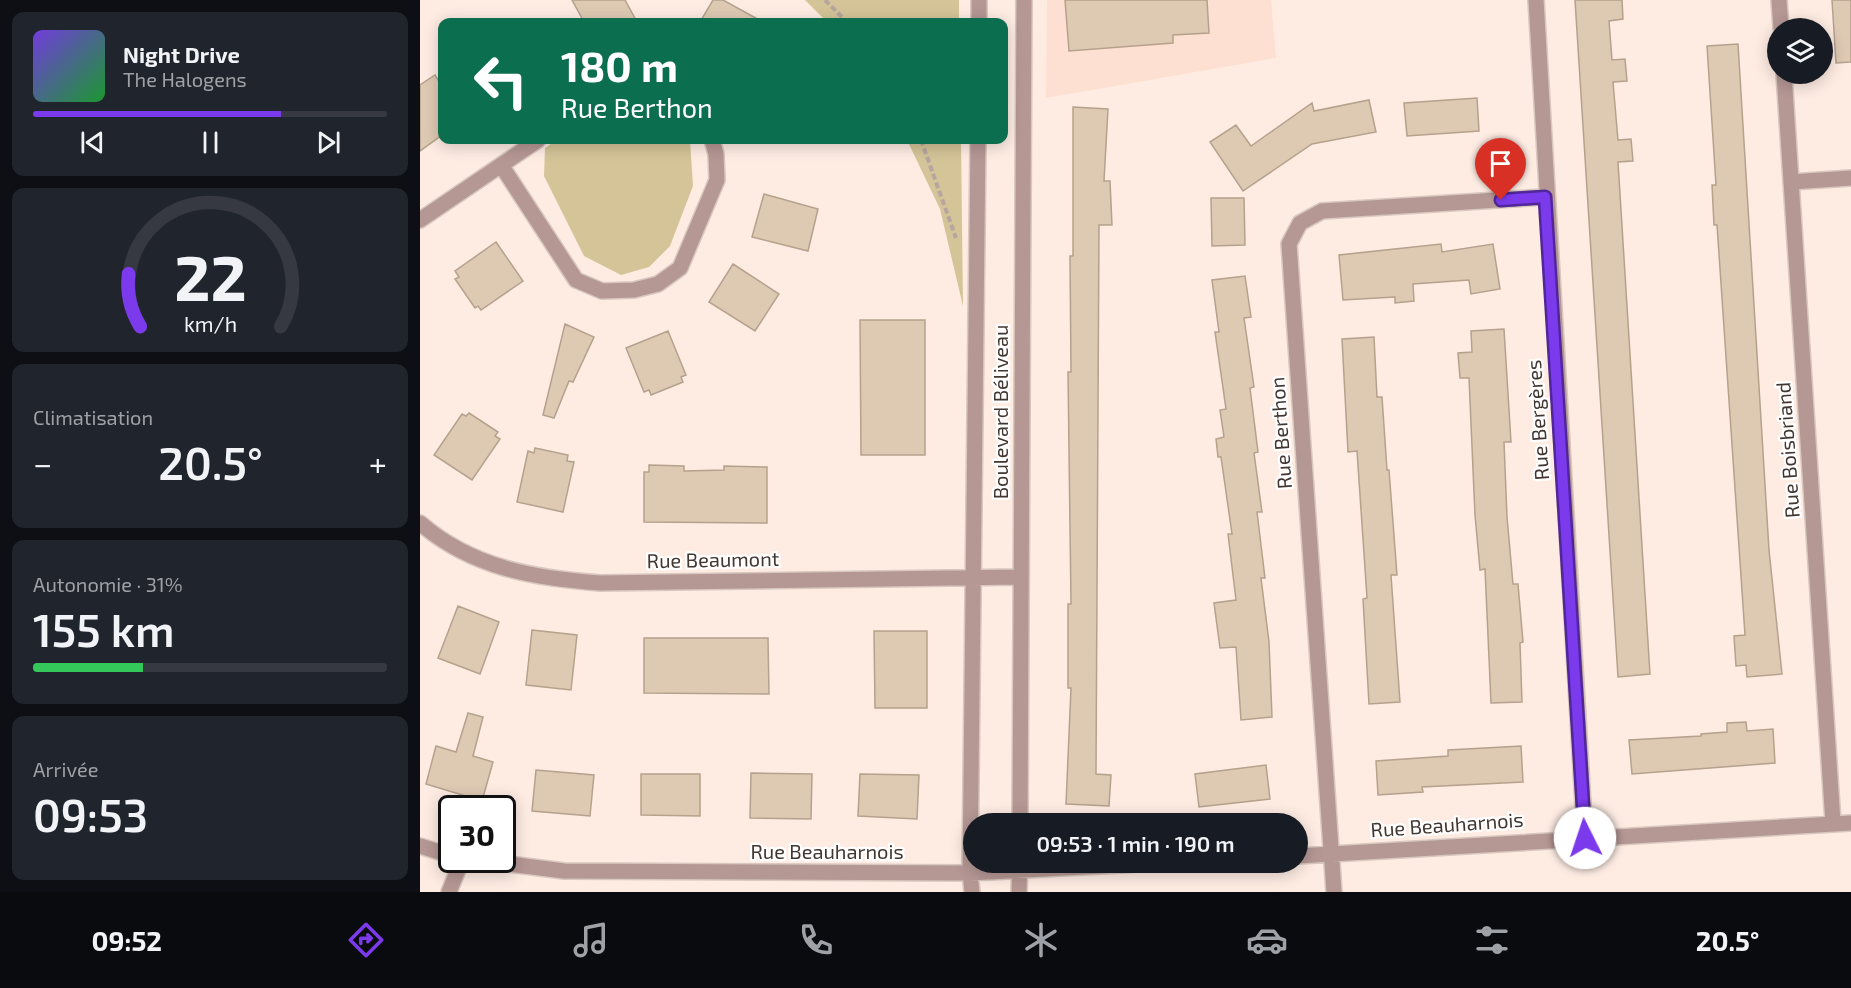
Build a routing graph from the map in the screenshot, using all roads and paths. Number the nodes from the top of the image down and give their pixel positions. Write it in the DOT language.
graph roads {
  1 [pos="825,0"];
  2 [pos="979,0"];
  3 [pos="1024,0"];
  4 [pos="1536,0"];
  5 [pos="1779,0"];
  6 [pos="843,18"];
  7 [pos="979,18"];
  8 [pos="1780,18"];
  9 [pos="1785,84"];
  10 [pos="532,144"];
  11 [pos="713,144"];
  12 [pos="922,144"];
  13 [pos="978,144"];
  14 [pos="501,165"];
  15 [pos="1851,178"];
  16 [pos="1791,182"];
  17 [pos="1545,197"];
  18 [pos="420,220"];
  19 [pos="956,240"];
  20 [pos="420,523"];
  21 [pos="1021,577"];
  22 [pos="973,578"];
  23 [pos="971,813"];
  24 [pos="1020,813"];
  25 [pos="1833,823"];
  26 [pos="1851,823"];
  27 [pos="1585,838"];
  28 [pos="420,846"];
  29 [pos="438,852"];
  30 [pos="1331,854"];
  31 [pos="1308,855"];
  32 [pos="516,865"];
  33 [pos="457,873"];
  34 [pos="963,873"];
  35 [pos="970,873"];
  36 [pos="1020,873"];
  37 [pos="449,892"];
  38 [pos="972,892"];
  39 [pos="1019,892"];
  40 [pos="1334,892"];
  1 -- 6 [label="path"];
  2 -- 7 [label="street"];
  3 -- 21 [label="street, Boulevard Béliveau"];
  4 -- 17 [label="street, Rue Bergères"];
  5 -- 8 [label="street"];
  9 -- 16 [label="street, Rue Boisbriand"];
  10 -- 14 [label="street"];
  11 -- 14 [label="street"];
  12 -- 19 [label="path"];
  13 -- 22 [label="street, Boulevard Béliveau"];
  14 -- 18 [label="street"];
  15 -- 16 [label="street"];
  16 -- 25 [label="street, Rue Boisbriand"];
  17 -- 27 [label="street, Rue Bergères"];
  17 -- 30 [label="street, Rue Berthon"];
  20 -- 22 [label="street, Rue Beaumont"];
  21 -- 22 [label="street, Rue Beaumont"];
  21 -- 24 [label="street, Boulevard Béliveau"];
  22 -- 23 [label="street, Boulevard Béliveau"];
  25 -- 26 [label="street, Rue Beauharnois"];
  25 -- 27 [label="street, Rue Beauharnois"];
  27 -- 30 [label="street, Rue Beauharnois"];
  28 -- 29 [label="street"];
  30 -- 31 [label="street, Rue Beauharnois"];
  30 -- 40 [label="street, Rue Berthon"];
  32 -- 34 [label="street, Rue Beauharnois"];
  33 -- 37 [label="street"];
  35 -- 38 [label="street, Boulevard Béliveau"];
  36 -- 39 [label="street"];
}
